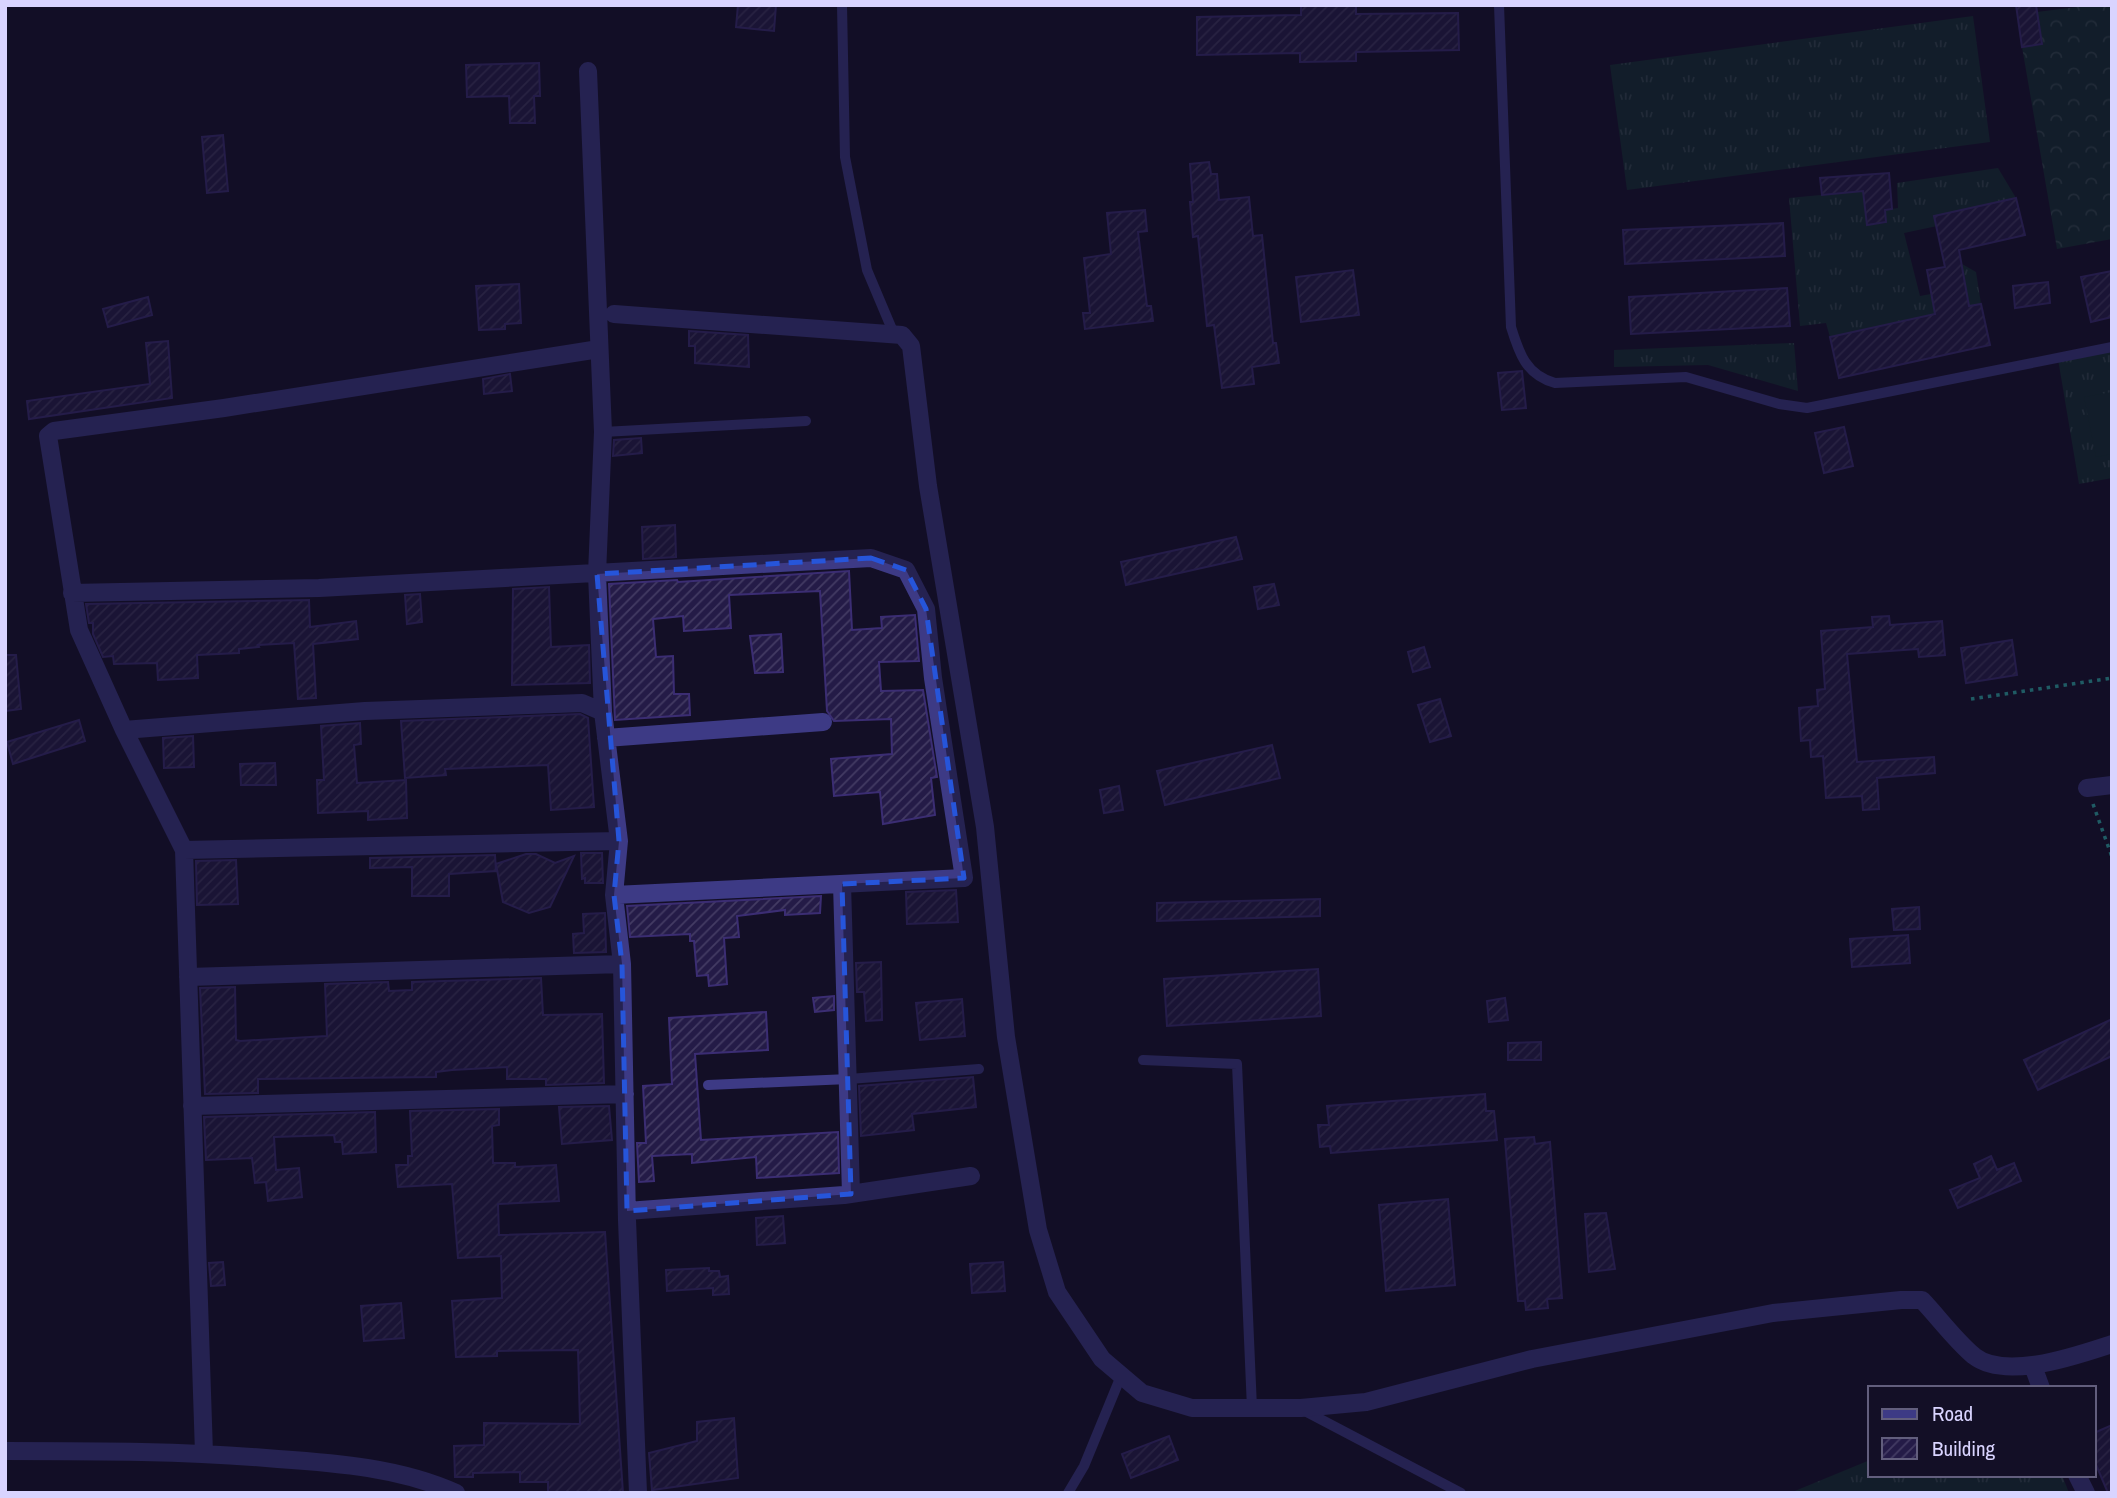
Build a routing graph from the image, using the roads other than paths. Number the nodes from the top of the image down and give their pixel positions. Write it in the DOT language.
graph roads {
  1 [pos="842,5"];
  2 [pos="1499,5"];
  3 [pos="588,71"];
  4 [pos="614,314"];
  5 [pos="894,334"];
  6 [pos="2112,347"];
  7 [pos="599,349"];
  8 [pos="806,421"];
  9 [pos="603,432"];
  10 [pos="597,574"];
  11 [pos="72,593"];
  12 [pos="603,712"];
  13 [pos="824,722"];
  14 [pos="124,730"];
  15 [pos="606,738"];
  16 [pos="2112,785"];
  17 [pos="2087,788"];
  18 [pos="619,841"];
  19 [pos="184,850"];
  20 [pos="842,884"];
  21 [pos="614,895"];
  22 [pos="622,964"];
  23 [pos="188,977"];
  24 [pos="1143,1060"];
  25 [pos="979,1069"];
  26 [pos="849,1079"];
  27 [pos="708,1084"];
  28 [pos="625,1094"];
  29 [pos="192,1106"];
  30 [pos="971,1176"];
  31 [pos="851,1194"];
  32 [pos="627,1211"];
  33 [pos="2112,1344"];
  34 [pos="2033,1366"];
  35 [pos="1121,1376"];
  36 [pos="2040,1386"];
  37 [pos="1252,1408"];
  38 [pos="1301,1408"];
  39 [pos="5,1451"];
  40 [pos="204,1453"];
  41 [pos="2078,1477"];
  42 [pos="456,1493"];
  43 [pos="638,1493"];
  44 [pos="1068,1493"];
  45 [pos="1461,1493"];
  46 [pos="2086,1493"];
  1 -- 5 [label="lane"];
  2 -- 6 [label="lane"];
  3 -- 7 [label="street"];
  4 -- 5 [label="street"];
  5 -- 35 [label="street"];
  7 -- 9 [label="street"];
  7 -- 11 [label="street"];
  8 -- 9 [label="lane"];
  9 -- 10 [label="street"];
  10 -- 11 [label="street"];
  10 -- 12 [label="street"];
  10 -- 20 [label="street"];
  11 -- 14 [label="street"];
  12 -- 14 [label="street"];
  12 -- 15 [label="street"];
  13 -- 15 [label="street"];
  14 -- 19 [label="street"];
  15 -- 18 [label="street"];
  16 -- 17 [label="street"];
  18 -- 19 [label="street"];
  18 -- 21 [label="street"];
  19 -- 23 [label="street"];
  20 -- 21 [label="street"];
  20 -- 26 [label="street"];
  21 -- 22 [label="street"];
  22 -- 23 [label="street"];
  22 -- 28 [label="street"];
  23 -- 29 [label="street"];
  24 -- 37 [label="lane"];
  25 -- 26 [label="lane"];
  26 -- 27 [label="lane"];
  26 -- 31 [label="street"];
  28 -- 29 [label="street"];
  28 -- 32 [label="street"];
  29 -- 40 [label="street"];
  30 -- 31 [label="street"];
  31 -- 32 [label="street"];
  32 -- 43 [label="street"];
  33 -- 34 [label="street"];
  34 -- 36 [label="street"];
  34 -- 38 [label="street"];
  35 -- 37 [label="street"];
  35 -- 44 [label="lane"];
  37 -- 38 [label="street"];
  38 -- 45 [label="lane"];
  39 -- 40 [label="street"];
  40 -- 42 [label="street"];
  41 -- 46 [label="street"];
}
